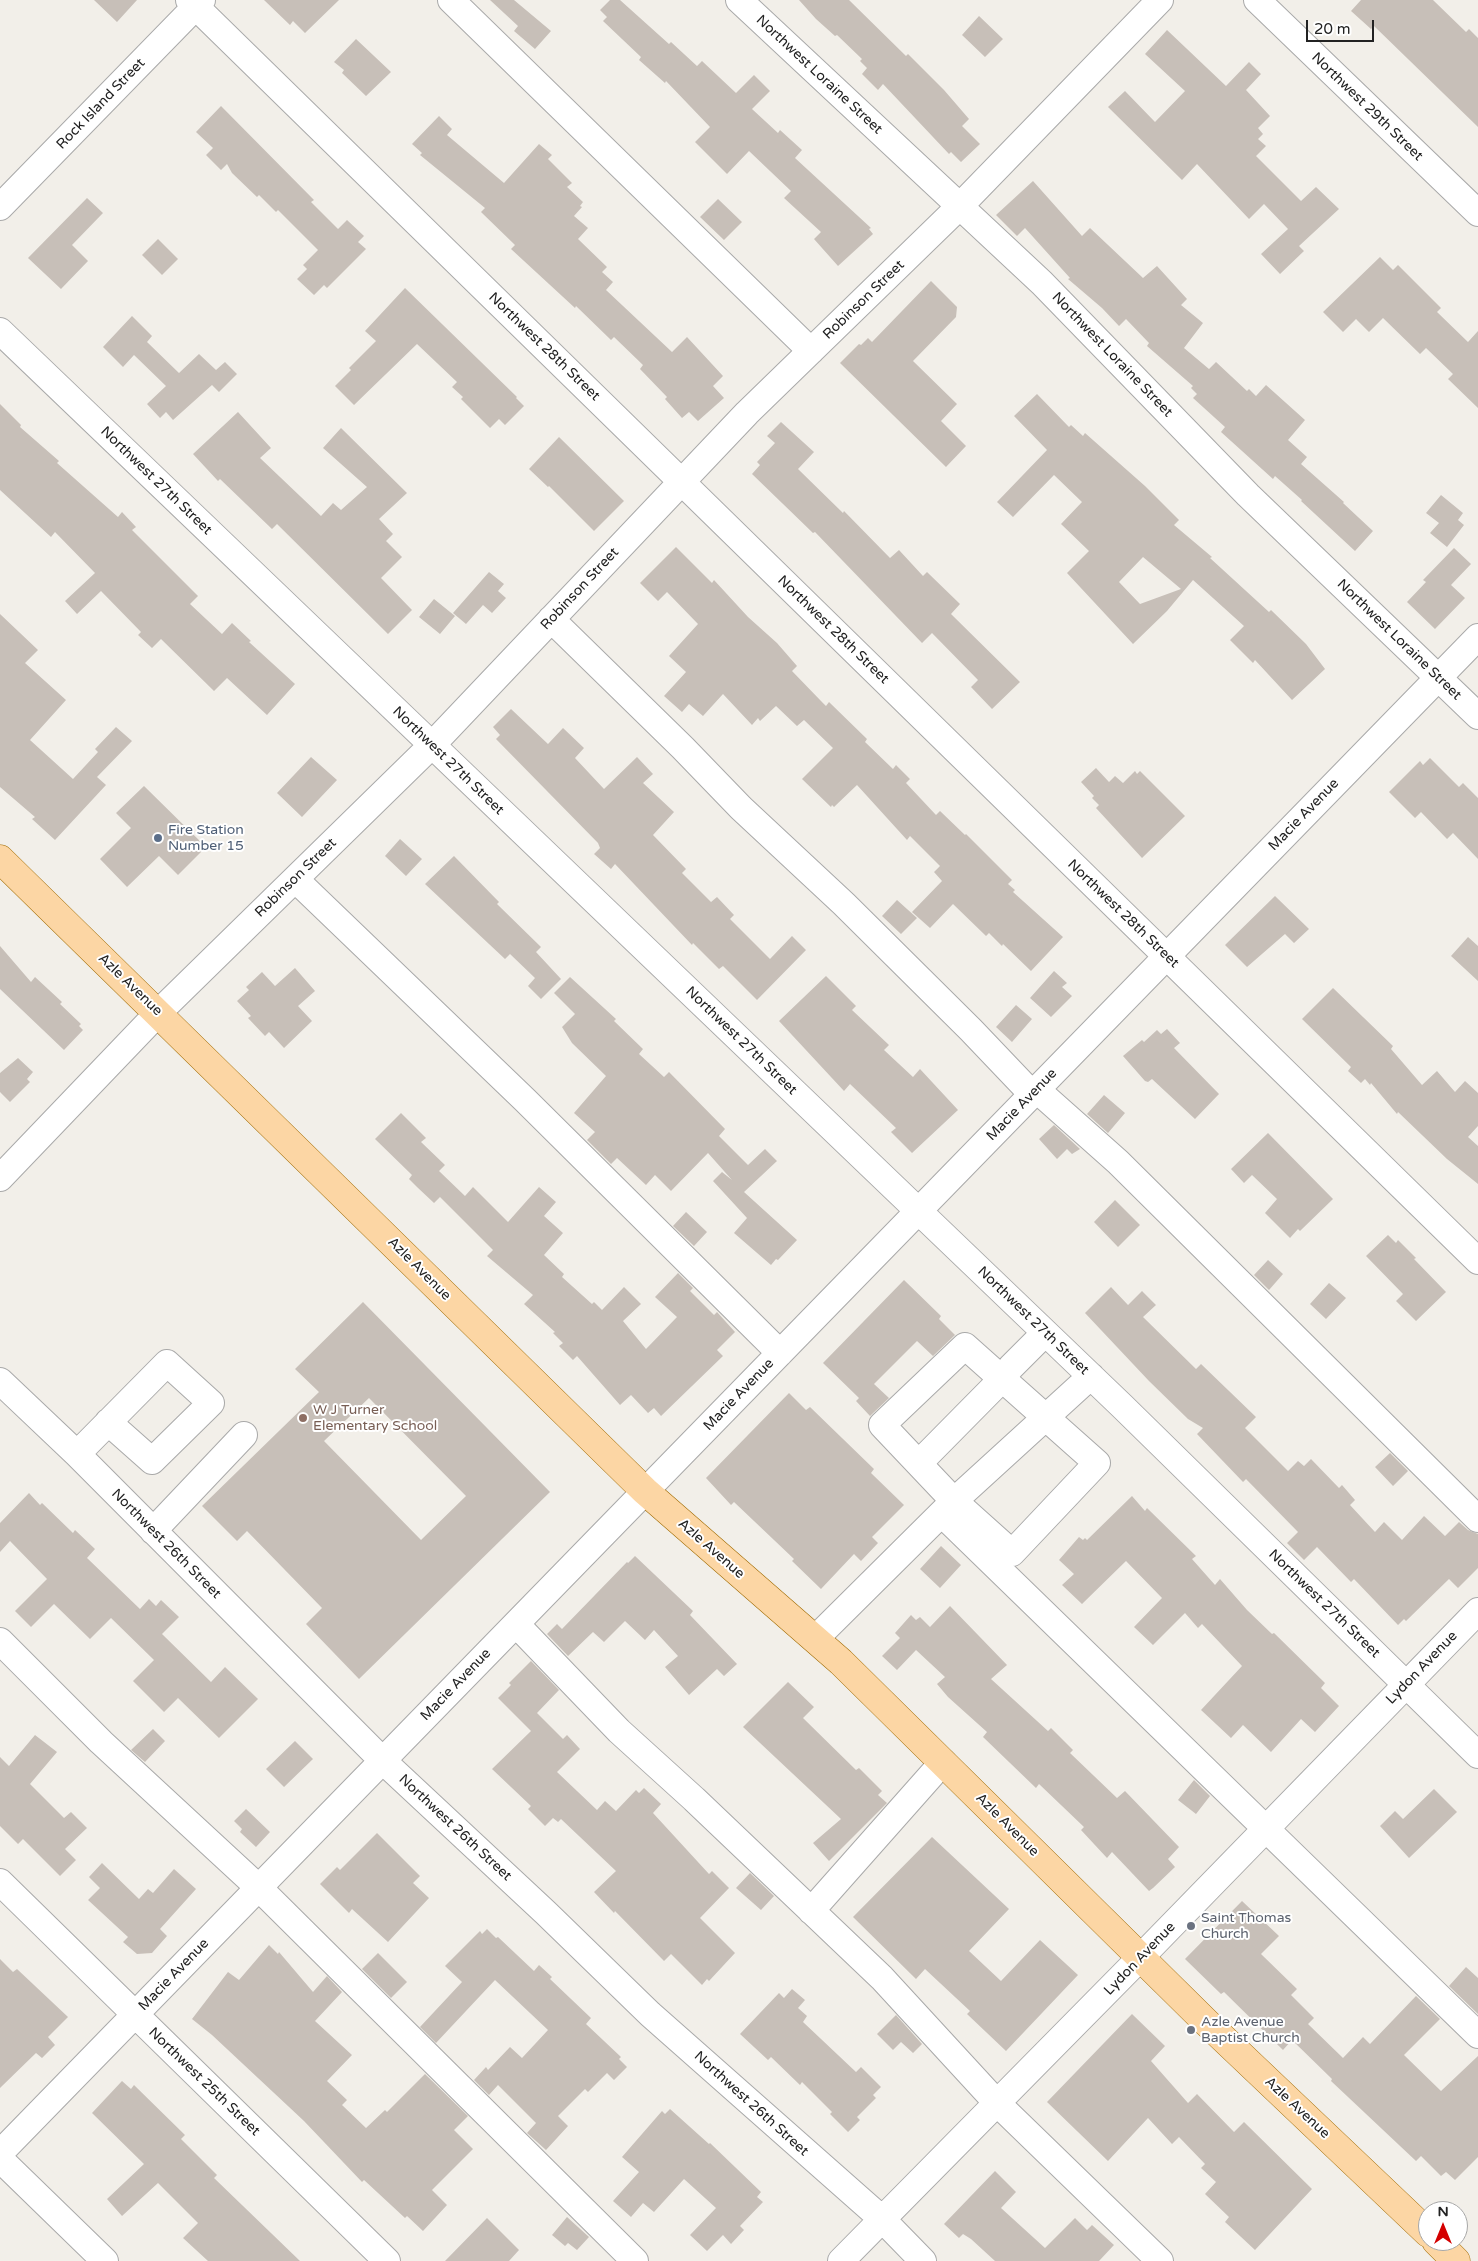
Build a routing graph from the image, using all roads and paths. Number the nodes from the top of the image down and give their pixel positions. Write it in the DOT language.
graph roads {
  1 [pos="451,0"];
  2 [pos="739,0"];
  3 [pos="1160,0"];
  4 [pos="1256,0"];
  5 [pos="196,2"];
  6 [pos="960,206"];
  7 [pos="0,207"];
  8 [pos="1478,213"];
  9 [pos="0,331"];
  10 [pos="811,351"];
  11 [pos="681,482"];
  12 [pos="551,619"];
  13 [pos="1478,637"];
  14 [pos="1438,678"];
  15 [pos="1478,716"];
  16 [pos="432,745"];
  17 [pos="0,859"];
  18 [pos="295,879"];
  19 [pos="1166,956"];
  20 [pos="158,1013"];
  21 [pos="1035,1092"];
  22 [pos="0,1178"];
  23 [pos="918,1211"];
  24 [pos="1478,1261"];
  25 [pos="1045,1333"];
  26 [pos="780,1353"];
  27 [pos="1091,1376"];
  28 [pos="1002,1379"];
  29 [pos="0,1381"];
  30 [pos="1047,1419"];
  31 [pos="108,1422"];
  32 [pos="244,1435"];
  33 [pos="77,1454"];
  34 [pos="918,1464"];
  35 [pos="645,1492"];
  36 [pos="948,1508"];
  37 [pos="1478,1519"];
  38 [pos="153,1531"];
  39 [pos="1478,1611"];
  40 [pos="516,1624"];
  41 [pos="815,1639"];
  42 [pos="0,1641"];
  43 [pos="1406,1684"];
  44 [pos="1478,1755"];
  45 [pos="383,1760"];
  46 [pos="943,1762"];
  47 [pos="1266,1829"];
  48 [pos="0,1882"];
  49 [pos="259,1888"];
  50 [pos="811,1911"];
  51 [pos="1141,1957"];
  52 [pos="135,2015"];
  53 [pos="1478,2035"];
  54 [pos="997,2103"];
  55 [pos="0,2153"];
  56 [pos="0,2159"];
  57 [pos="882,2219"];
  58 [pos="1418,2223"];
  59 [pos="1446,2251"];
  60 [pos="105,2261"];
  61 [pos="387,2261"];
  62 [pos="635,2261"];
  63 [pos="841,2261"];
  64 [pos="923,2261"];
  65 [pos="1160,2261"];
  66 [pos="1456,2261"];
  1 -- 10 [label="street"];
  2 -- 6 [label="street, Northwest Loraine Street"];
  3 -- 6 [label="street, Robinson Street"];
  4 -- 8 [label="street, Northwest 29th Street"];
  5 -- 7 [label="street, Rock Island Street"];
  5 -- 11 [label="street, Northwest 28th Street"];
  6 -- 10 [label="street, Robinson Street"];
  6 -- 14 [label="street, Northwest Loraine Street"];
  9 -- 16 [label="street, Northwest 27th Street"];
  10 -- 11 [label="street, Robinson Street"];
  11 -- 12 [label="street, Robinson Street"];
  11 -- 19 [label="street, Northwest 28th Street"];
  12 -- 16 [label="street, Robinson Street"];
  12 -- 21 [label="street"];
  13 -- 14 [label="street, Macie Avenue"];
  14 -- 15 [label="street, Northwest Loraine Street"];
  14 -- 19 [label="street, Macie Avenue"];
  16 -- 18 [label="street, Robinson Street"];
  16 -- 23 [label="street, Northwest 27th Street"];
  17 -- 20 [label="main road, Azle Avenue"];
  18 -- 20 [label="street, Robinson Street"];
  18 -- 26 [label="street"];
  19 -- 21 [label="street, Macie Avenue"];
  19 -- 24 [label="street, Northwest 28th Street"];
  20 -- 22 [label="street, Robinson Street"];
  20 -- 35 [label="main road, Azle Avenue"];
  21 -- 23 [label="street, Macie Avenue"];
  21 -- 37 [label="street"];
  23 -- 25 [label="street, Northwest 27th Street"];
  23 -- 26 [label="street, Macie Avenue"];
  25 -- 27 [label="street, Northwest 27th Street"];
  25 -- 28 [label="street"];
  26 -- 35 [label="street, Macie Avenue"];
  27 -- 30 [label="street"];
  27 -- 43 [label="street, Northwest 27th Street"];
  28 -- 30 [label="street"];
  28 -- 34 [label="street"];
  28 -- 34 [label="street"];
  29 -- 33 [label="street, Northwest 26th Street"];
  30 -- 36 [label="street"];
  30 -- 36 [label="street"];
  31 -- 33 [label="street"];
  32 -- 38 [label="street"];
  33 -- 38 [label="street, Northwest 26th Street"];
  34 -- 36 [label="street"];
  35 -- 40 [label="street, Macie Avenue"];
  35 -- 41 [label="main road, Azle Avenue"];
  36 -- 41 [label="street"];
  36 -- 47 [label="street"];
  38 -- 45 [label="street, Northwest 26th Street"];
  39 -- 43 [label="street, Lydon Avenue"];
  40 -- 45 [label="street, Macie Avenue"];
  40 -- 50 [label="street"];
  41 -- 46 [label="main road, Azle Avenue"];
  42 -- 49 [label="street"];
  43 -- 44 [label="street, Northwest 27th Street"];
  43 -- 47 [label="street, Lydon Avenue"];
  45 -- 49 [label="street, Macie Avenue"];
  45 -- 57 [label="street, Northwest 26th Street"];
  46 -- 50 [label="street"];
  46 -- 51 [label="main road, Azle Avenue"];
  47 -- 51 [label="street, Lydon Avenue"];
  47 -- 53 [label="street"];
  48 -- 52 [label="street, Northwest 25th Street"];
  49 -- 52 [label="street, Macie Avenue"];
  49 -- 62 [label="street"];
  50 -- 54 [label="street"];
  51 -- 54 [label="street, Lydon Avenue"];
  51 -- 58 [label="main road, Azle Avenue"];
  52 -- 55 [label="street, Macie Avenue"];
  52 -- 61 [label="street, Northwest 25th Street"];
  54 -- 57 [label="street, Lydon Avenue"];
  54 -- 65 [label="street"];
  56 -- 60 [label="street"];
  57 -- 63 [label="street, Lydon Avenue"];
  57 -- 64 [label="street, Northwest 26th Street"];
  59 -- 66 [label="main road"];
}
